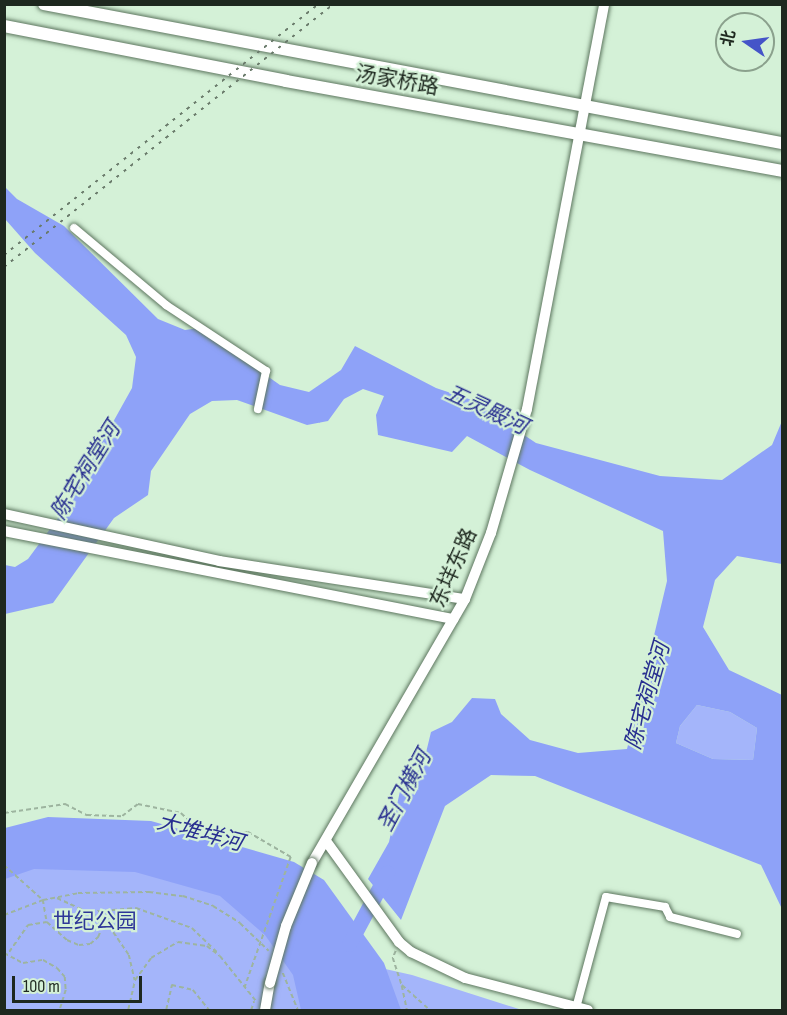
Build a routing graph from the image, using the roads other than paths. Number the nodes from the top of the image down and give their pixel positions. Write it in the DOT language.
graph roads {
  1 [pos="44,4"];
  2 [pos="603,4"];
  3 [pos="4,26"];
  4 [pos="586,107"];
  5 [pos="581,134"];
  6 [pos="783,143"];
  7 [pos="783,171"];
  8 [pos="74,228"];
  9 [pos="258,409"];
  10 [pos="4,514"];
  11 [pos="4,531"];
  12 [pos="465,599"];
  13 [pos="453,619"];
  14 [pos="326,841"];
  15 [pos="737,934"];
  16 [pos="582,1009"];
  17 [pos="265,1010"];
  1 -- 4 [label="main road, 汤家桥路"];
  2 -- 4 [label="main road, 东垟东路"];
  3 -- 5 [label="main road, 汤家桥路"];
  4 -- 5 [label="main road, 东垟东路"];
  4 -- 6 [label="main road, 汤家桥路"];
  5 -- 7 [label="main road, 汤家桥路"];
  5 -- 12 [label="main road, 东垟东路"];
  8 -- 9 [label="street"];
  10 -- 12 [label="main road"];
  11 -- 13 [label="main road"];
  12 -- 13 [label="main road, 东垟东路"];
  13 -- 14 [label="main road, 东垟东路"];
  14 -- 16 [label="main road"];
  14 -- 17 [label="main road, 东垟东路, bridge"];
  15 -- 16 [label="street"];
}
